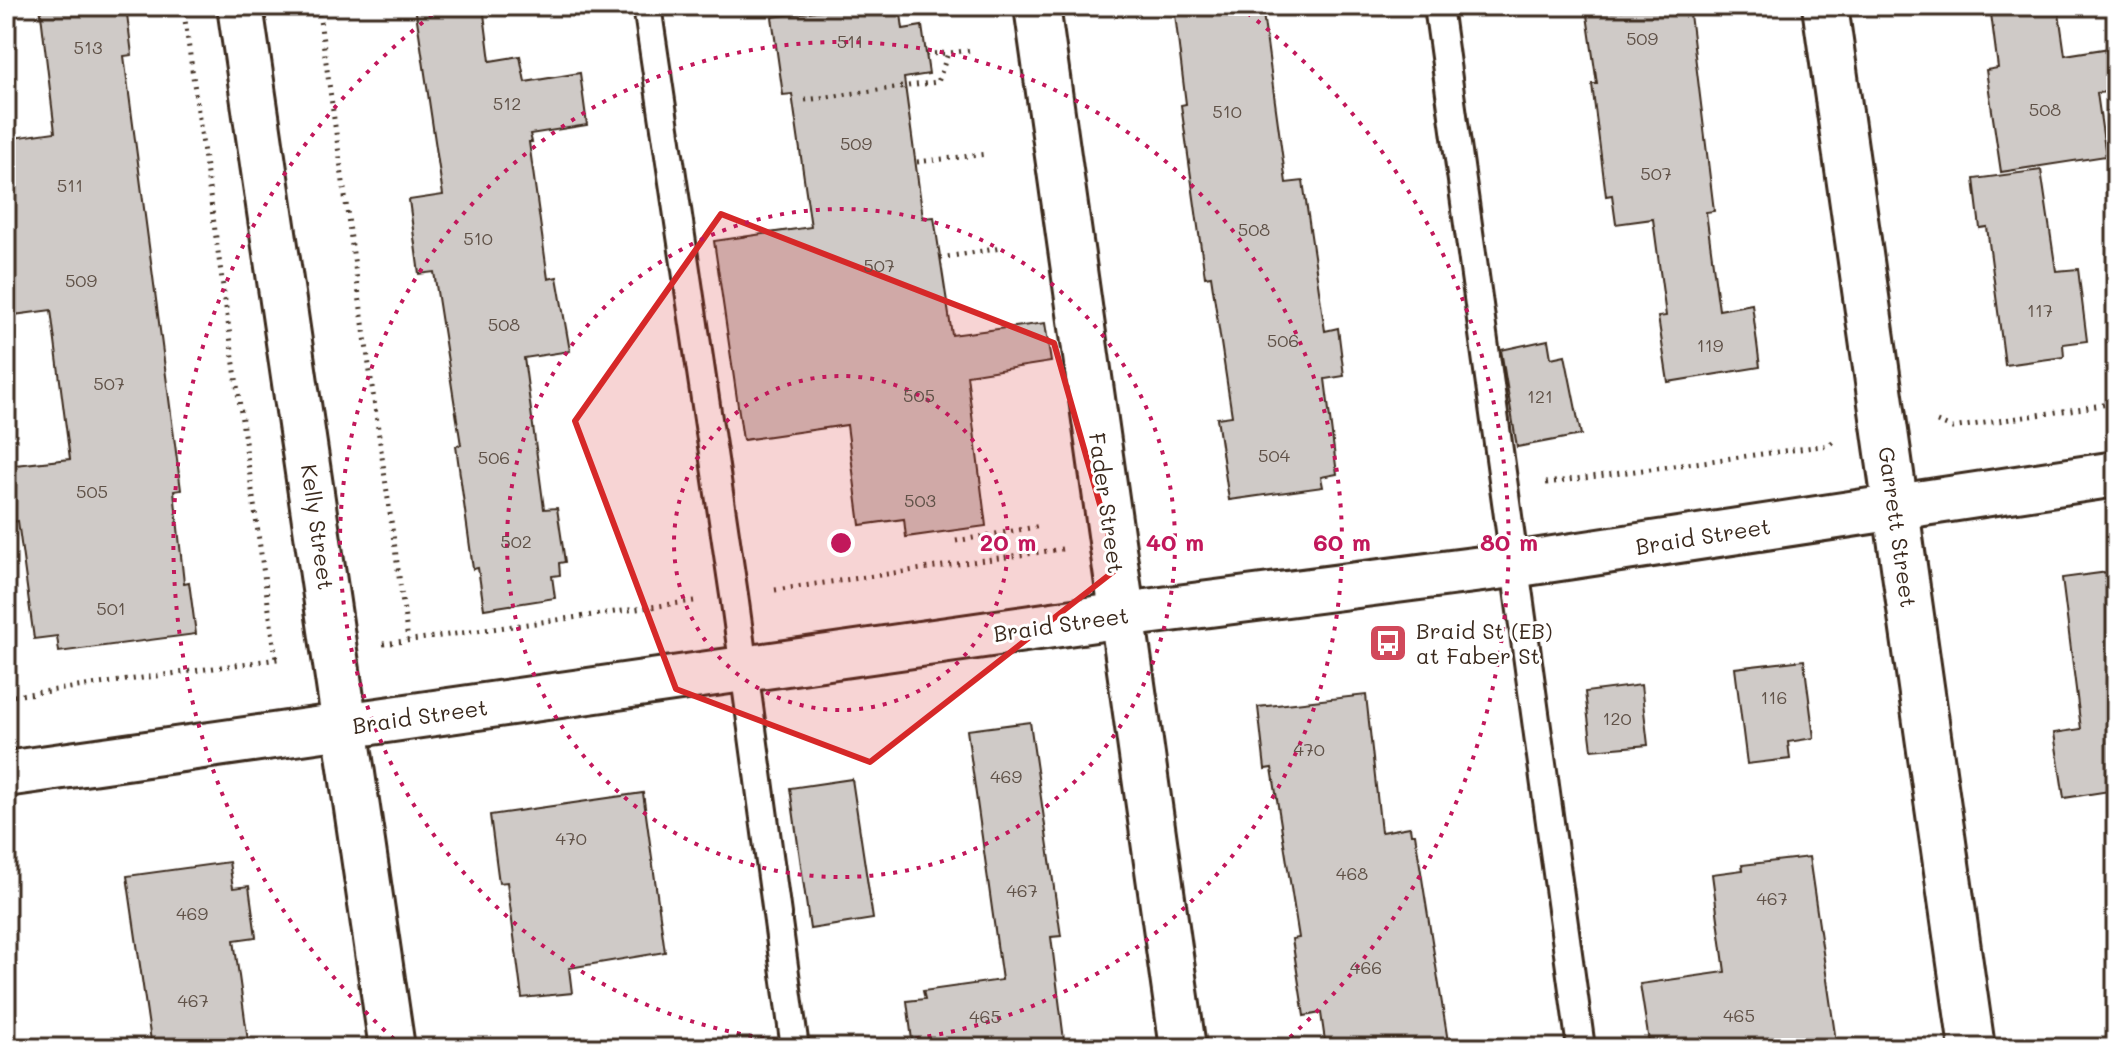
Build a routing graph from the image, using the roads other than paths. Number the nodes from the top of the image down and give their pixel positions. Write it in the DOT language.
graph roads {
  1 [pos="240,6"];
  2 [pos="647,6"];
  3 [pos="1037,6"];
  4 [pos="1438,6"];
  5 [pos="1825,6"];
  6 [pos="2116,474"];
  7 [pos="1896,506"];
  8 [pos="1513,565"];
  9 [pos="1123,615"];
  10 [pos="744,671"];
  11 [pos="346,726"];
  12 [pos="6,774"];
  13 [pos="392,1048"];
  14 [pos="795,1048"];
  15 [pos="1183,1048"];
  16 [pos="1581,1048"];
  17 [pos="1972,1048"];
  1 -- 11 [label="street, Kelly Street"];
  2 -- 10 [label="lane"];
  3 -- 9 [label="street, Fader Street"];
  4 -- 8 [label="lane"];
  5 -- 7 [label="street, Garrett Street"];
  6 -- 7 [label="street, Braid Street"];
  7 -- 8 [label="street, Braid Street"];
  7 -- 17 [label="street, Garrett Street"];
  8 -- 9 [label="street, Braid Street"];
  8 -- 16 [label="lane"];
  9 -- 10 [label="street, Braid Street"];
  9 -- 15 [label="street, Fader Street"];
  10 -- 11 [label="street, Braid Street"];
  10 -- 14 [label="lane"];
  11 -- 12 [label="street, Braid Street"];
  11 -- 13 [label="street, Kelly Street"];
}
